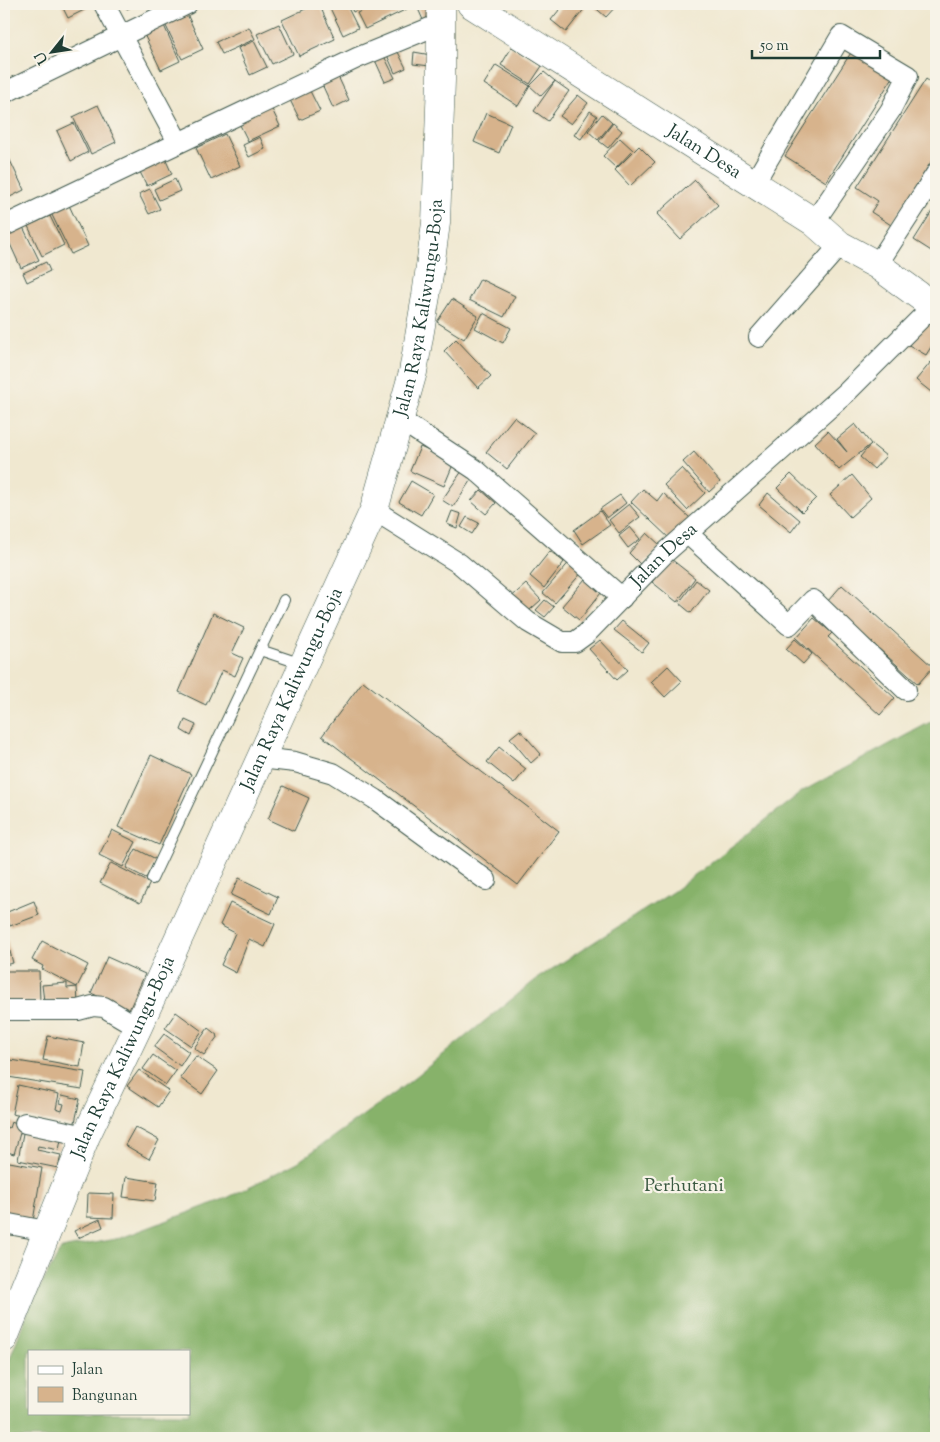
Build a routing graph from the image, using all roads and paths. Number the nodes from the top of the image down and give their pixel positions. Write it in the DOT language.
graph roads {
  1 [pos="104,4"];
  2 [pos="187,4"];
  3 [pos="471,4"];
  4 [pos="442,13"];
  5 [pos="121,35"];
  6 [pos="4,93"];
  7 [pos="178,142"];
  8 [pos="936,174"];
  9 [pos="753,184"];
  10 [pos="814,222"];
  11 [pos="4,226"];
  12 [pos="840,245"];
  13 [pos="878,265"];
  14 [pos="934,304"];
  15 [pos="759,337"];
  16 [pos="399,419"];
  17 [pos="374,510"];
  18 [pos="688,534"];
  19 [pos="622,598"];
  20 [pos="284,600"];
  21 [pos="260,650"];
  22 [pos="302,664"];
  23 [pos="906,690"];
  24 [pos="260,758"];
  25 [pos="152,879"];
  26 [pos="486,880"];
  27 [pos="4,1010"];
  28 [pos="138,1027"];
  29 [pos="25,1123"];
  30 [pos="86,1136"];
  31 [pos="4,1224"];
  32 [pos="46,1231"];
  33 [pos="6,1326"];
  1 -- 5 [label="street"];
  2 -- 5 [label="street"];
  3 -- 9 [label="main road, Jalan Desa"];
  4 -- 7 [label="street"];
  4 -- 16 [label="main road, Jalan Raya Kaliwungu-Boja"];
  5 -- 6 [label="street"];
  5 -- 7 [label="street"];
  7 -- 11 [label="street"];
  8 -- 13 [label="street"];
  9 -- 10 [label="main road, Jalan Desa"];
  9 -- 10 [label="street"];
  10 -- 12 [label="main road, Jalan Desa"];
  12 -- 13 [label="main road, Jalan Desa"];
  12 -- 15 [label="street"];
  13 -- 14 [label="main road, Jalan Desa"];
  14 -- 18 [label="street, Jalan Desa"];
  16 -- 17 [label="main road, Jalan Raya Kaliwungu-Boja"];
  16 -- 19 [label="street"];
  17 -- 19 [label="street, Jalan Desa"];
  17 -- 22 [label="main road, Jalan Raya Kaliwungu-Boja"];
  18 -- 19 [label="street, Jalan Desa"];
  18 -- 23 [label="street"];
  20 -- 21 [label="lane"];
  21 -- 22 [label="lane"];
  21 -- 25 [label="lane"];
  22 -- 24 [label="main road, Jalan Raya Kaliwungu-Boja"];
  24 -- 26 [label="street"];
  24 -- 28 [label="main road, Jalan Raya Kaliwungu-Boja"];
  27 -- 28 [label="street"];
  28 -- 30 [label="main road, Jalan Raya Kaliwungu-Boja"];
  29 -- 30 [label="street"];
  30 -- 32 [label="main road, Jalan Raya Kaliwungu-Boja"];
  31 -- 32 [label="street"];
  32 -- 33 [label="main road, Jalan Raya Kaliwungu-Boja"];
}
